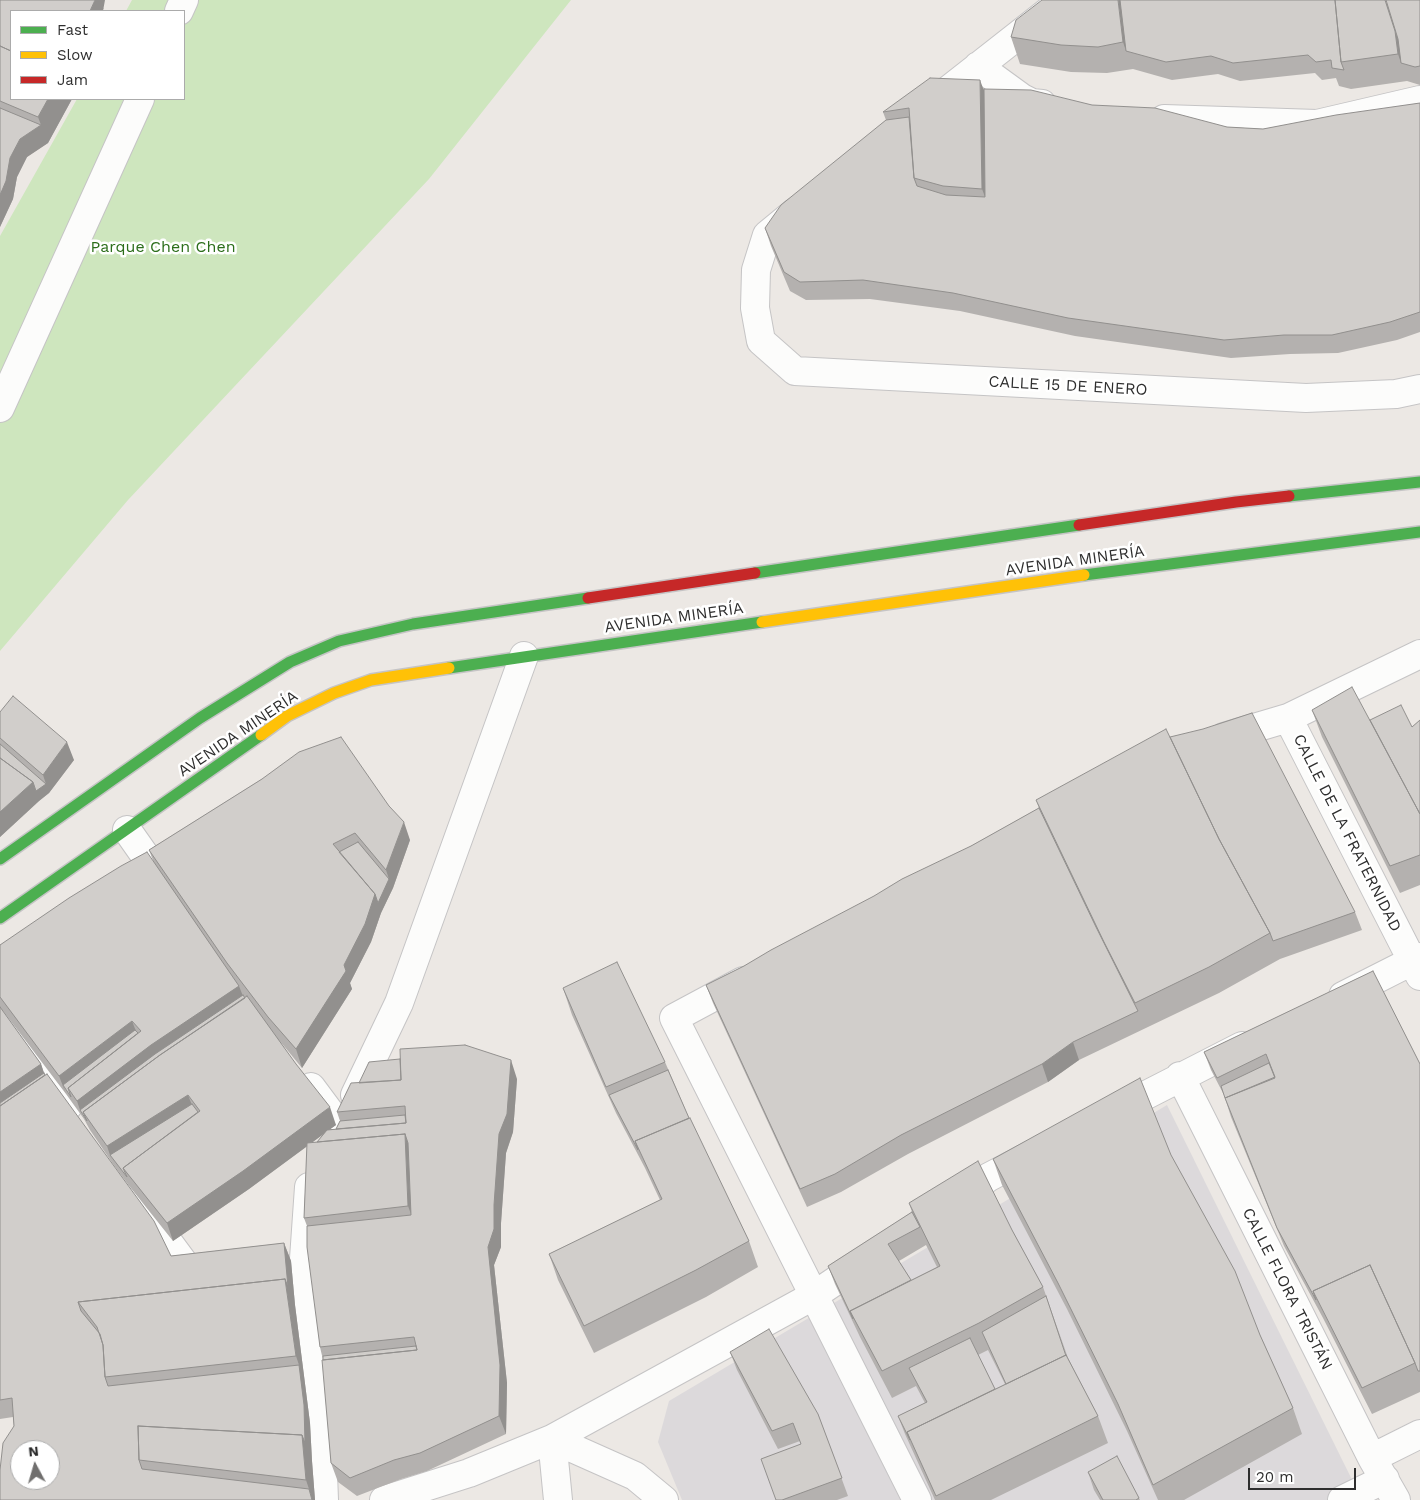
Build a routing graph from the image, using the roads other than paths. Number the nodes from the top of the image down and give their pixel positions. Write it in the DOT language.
graph roads {
  1 [pos="1063,0"];
  2 [pos="978,66"];
  3 [pos="140,100"];
  4 [pos="1420,100"];
  5 [pos="1070,108"];
  6 [pos="1135,118"];
  7 [pos="910,120"];
  8 [pos="812,199"];
  9 [pos="1420,389"];
  10 [pos="0,408"];
  11 [pos="1420,482"];
  12 [pos="1420,532"];
  13 [pos="1420,654"];
  14 [pos="524,656"];
  15 [pos="1288,718"];
  16 [pos="1198,744"];
  17 [pos="127,830"];
  18 [pos="0,859"];
  19 [pos="178,904"];
  20 [pos="0,918"];
  21 [pos="1418,965"];
  22 [pos="762,971"];
  23 [pos="1323,1005"];
  24 [pos="0,1012"];
  25 [pos="1260,1036"];
  26 [pos="293,1064"];
  27 [pos="1180,1076"];
  28 [pos="1093,1122"];
  29 [pos="83,1125"];
  30 [pos="340,1126"];
  31 [pos="1050,1145"];
  32 [pos="118,1174"];
  33 [pos="933,1215"];
  34 [pos="885,1247"];
  35 [pos="183,1262"];
  36 [pos="813,1296"];
  37 [pos="1420,1434"];
  38 [pos="552,1439"];
  39 [pos="1384,1479"];
  40 [pos="324,1500"];
  41 [pos="384,1500"];
  42 [pos="558,1500"];
  43 [pos="664,1500"];
  44 [pos="916,1500"];
  45 [pos="1342,1500"];
  1 -- 2 [label="street"];
  2 -- 5 [label="street"];
  2 -- 7 [label="street"];
  3 -- 10 [label="street"];
  4 -- 6 [label="street"];
  8 -- 9 [label="street, CALLE 15 DE ENERO"];
  11 -- 18 [label="main road, AVENIDA MINERÍA"];
  12 -- 14 [label="main road, AVENIDA MINERÍA"];
  13 -- 15 [label="street"];
  14 -- 17 [label="main road, AVENIDA MINERÍA"];
  14 -- 30 [label="street"];
  15 -- 16 [label="street"];
  15 -- 21 [label="street, CALLE DE LA FRATERNIDAD"];
  17 -- 19 [label="street"];
  17 -- 20 [label="main road, AVENIDA MINERÍA"];
  21 -- 23 [label="street"];
  22 -- 36 [label="street"];
  24 -- 29 [label="street"];
  25 -- 27 [label="street"];
  26 -- 30 [label="street"];
  27 -- 28 [label="street"];
  27 -- 39 [label="street, CALLE FLORA TRISTÁN"];
  30 -- 40 [label="street"];
  31 -- 33 [label="street"];
  32 -- 35 [label="street"];
  34 -- 36 [label="street"];
  36 -- 38 [label="street"];
  36 -- 44 [label="street"];
  37 -- 39 [label="street"];
  38 -- 41 [label="street"];
  38 -- 42 [label="street"];
  38 -- 43 [label="street"];
  39 -- 45 [label="street"];
}
